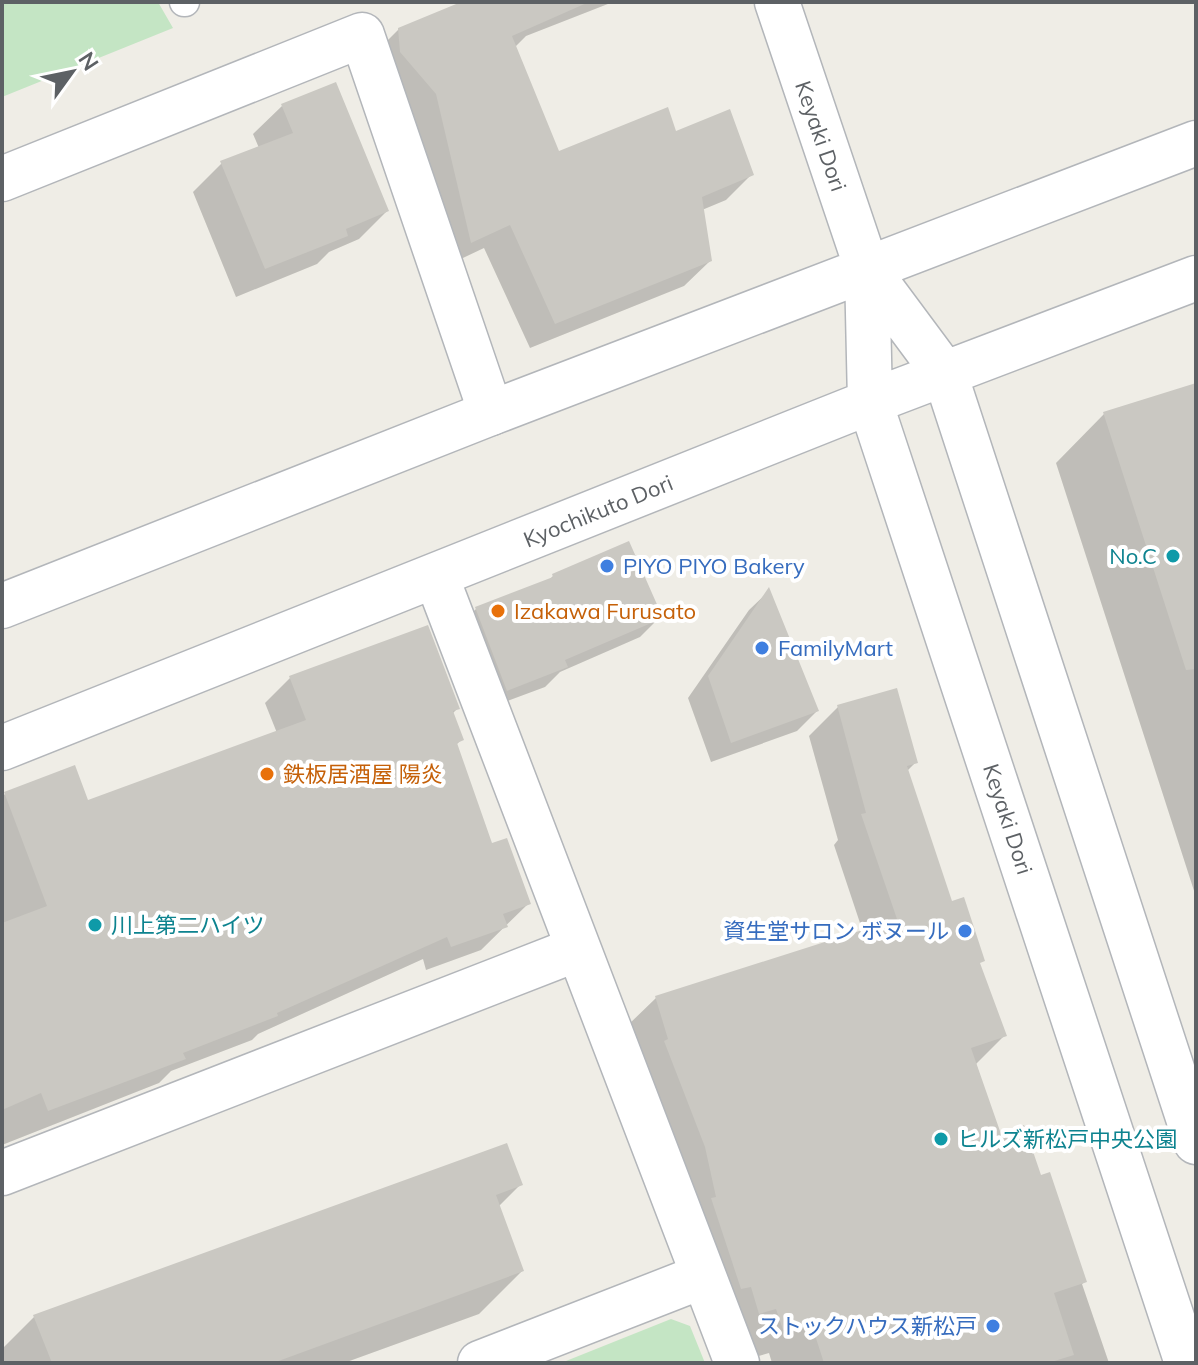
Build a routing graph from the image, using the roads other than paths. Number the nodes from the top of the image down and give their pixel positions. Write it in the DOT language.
graph roads {
  1 [pos="777,2"];
  2 [pos="1196,143"];
  3 [pos="2,179"];
  4 [pos="867,269"];
  5 [pos="1196,278"];
  6 [pos="945,374"];
  7 [pos="870,402"];
  8 [pos="491,413"];
  9 [pos="436,576"];
  10 [pos="2,606"];
  11 [pos="2,748"];
  12 [pos="577,949"];
  13 [pos="1196,1142"];
  14 [pos="2,1173"];
  15 [pos="703,1276"];
  16 [pos="480,1363"];
  17 [pos="737,1363"];
  18 [pos="1187,1363"];
  1 -- 4 [label="street, Keyaki Dori"];
  2 -- 4 [label="street"];
  3 -- 8 [label="street"];
  4 -- 6 [label="street, Keyaki Dori"];
  4 -- 7 [label="street, Keyaki Dori"];
  4 -- 8 [label="street"];
  5 -- 6 [label="street, Kyochikuto Dori"];
  6 -- 7 [label="street, Kyochikuto Dori"];
  6 -- 13 [label="street, Keyaki Dori"];
  7 -- 9 [label="street, Kyochikuto Dori"];
  7 -- 18 [label="street, Keyaki Dori"];
  8 -- 10 [label="street"];
  9 -- 11 [label="street, Kyochikuto Dori"];
  9 -- 12 [label="street"];
  12 -- 14 [label="street"];
  12 -- 15 [label="street"];
  15 -- 16 [label="street"];
  15 -- 17 [label="street"];
}
